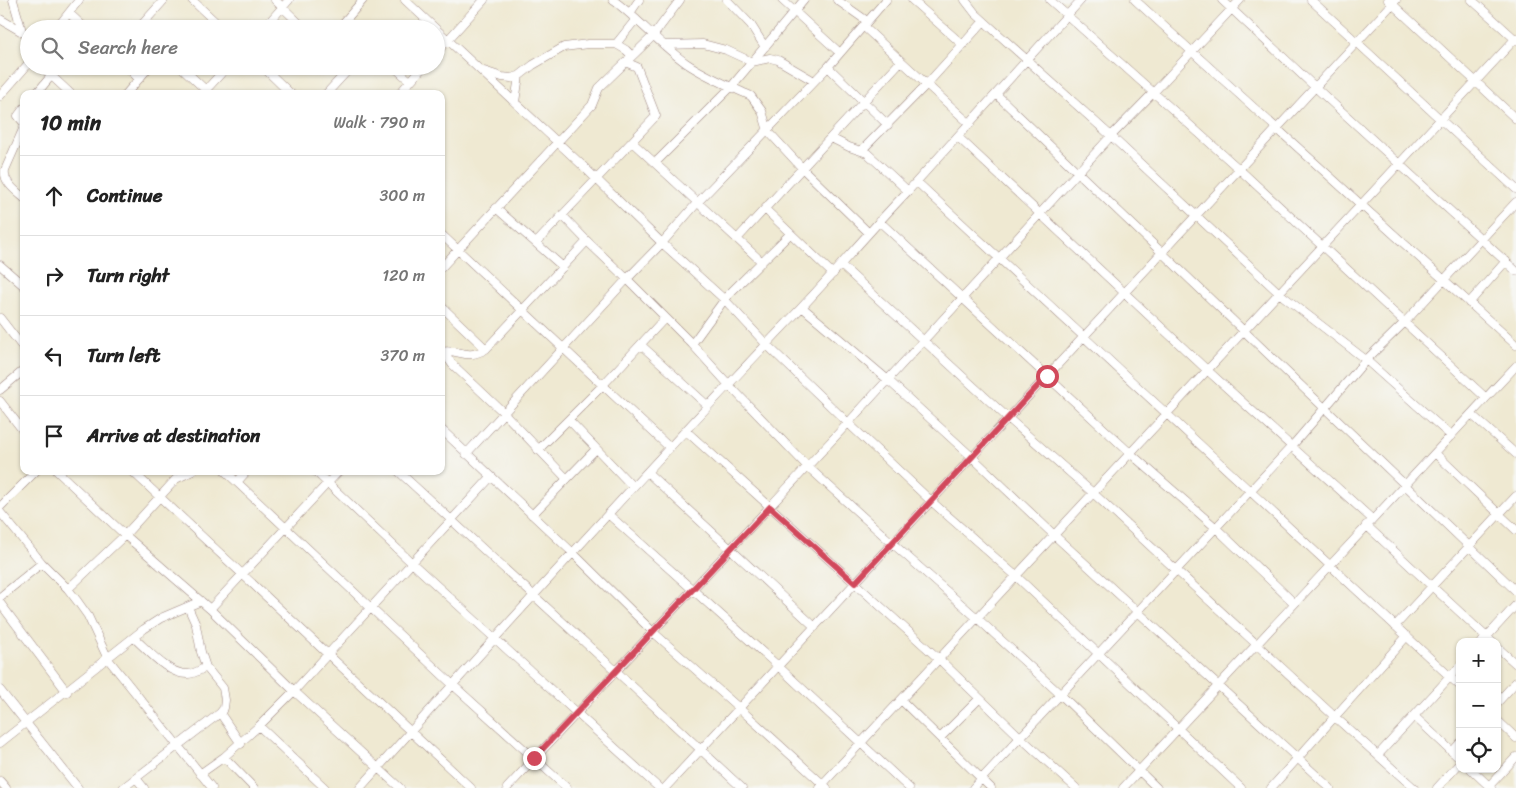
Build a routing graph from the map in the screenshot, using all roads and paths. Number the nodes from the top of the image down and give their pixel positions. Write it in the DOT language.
graph roads {
  1 [pos="13,0"];
  2 [pos="79,0"];
  3 [pos="164,0"];
  4 [pos="192,0"];
  5 [pos="275,0"];
  6 [pos="289,0"];
  7 [pos="363,0"];
  8 [pos="405,0"];
  9 [pos="484,0"];
  10 [pos="613,0"];
  11 [pos="639,0"];
  12 [pos="680,0"];
  13 [pos="727,0"];
  14 [pos="782,0"];
  15 [pos="804,0"];
  16 [pos="838,0"];
  17 [pos="886,0"];
  18 [pos="912,0"];
  19 [pos="964,0"];
  20 [pos="1050,0"];
  21 [pos="1081,0"];
  22 [pos="1135,0"];
  23 [pos="1222,0"];
  24 [pos="1240,0"];
  25 [pos="1311,0"];
  26 [pos="1472,0"];
  27 [pos="1392,1"];
  28 [pos="282,8"];
  29 [pos="1232,9"];
  30 [pos="794,11"];
  31 [pos="69,13"];
  32 [pos="630,13"];
  33 [pos="1067,15"];
  34 [pos="0,19"];
  35 [pos="636,19"];
  36 [pos="21,20"];
  37 [pos="63,20"];
  38 [pos="76,20"];
  39 [pos="147,20"];
  40 [pos="213,20"];
  41 [pos="271,20"];
  42 [pos="295,20"];
  43 [pos="346,20"];
  44 [pos="426,20"];
  45 [pos="984,21"];
  46 [pos="865,23"];
  47 [pos="20,30"];
  48 [pos="653,36"];
  49 [pos="445,37"];
  50 [pos="1516,39"];
  51 [pos="448,40"];
  52 [pos="1357,41"];
  53 [pos="445,43"];
  54 [pos="616,44"];
  55 [pos="664,45"];
  56 [pos="765,46"];
  57 [pos="963,46"];
  58 [pos="1192,51"];
  59 [pos="840,53"];
  60 [pos="631,60"];
  61 [pos="1026,60"];
  62 [pos="901,61"];
  63 [pos="752,62"];
  64 [pos="828,67"];
  65 [pos="480,70"];
  66 [pos="20,73"];
  67 [pos="135,75"];
  68 [pos="142,75"];
  69 [pos="189,75"];
  70 [pos="221,75"];
  71 [pos="271,75"];
  72 [pos="339,75"];
  73 [pos="403,75"];
  74 [pos="416,75"];
  75 [pos="51,76"];
  76 [pos="519,76"];
  77 [pos="139,79"];
  78 [pos="410,81"];
  79 [pos="814,81"];
  80 [pos="1476,81"];
  81 [pos="927,84"];
  82 [pos="731,87"];
  83 [pos="1315,87"];
  84 [pos="39,90"];
  85 [pos="67,90"];
  86 [pos="129,90"];
  87 [pos="203,90"];
  88 [pos="208,90"];
  89 [pos="287,90"];
  90 [pos="329,90"];
  91 [pos="402,90"];
  92 [pos="1154,92"];
  93 [pos="997,95"];
  94 [pos="0,96"];
  95 [pos="515,102"];
  96 [pos="864,102"];
  97 [pos="1516,119"];
  98 [pos="1440,120"];
  99 [pos="970,124"];
  100 [pos="888,125"];
  101 [pos="1277,128"];
  102 [pos="768,131"];
  103 [pos="20,134"];
  104 [pos="1111,136"];
  105 [pos="958,137"];
  106 [pos="831,138"];
  107 [pos="557,142"];
  108 [pos="632,142"];
  109 [pos="862,150"];
  110 [pos="655,163"];
  111 [pos="1399,164"];
  112 [pos="802,169"];
  113 [pos="1239,169"];
  114 [pos="1078,172"];
  115 [pos="596,179"];
  116 [pos="917,182"];
  117 [pos="1516,189"];
  118 [pos="908,192"];
  119 [pos="20,194"];
  120 [pos="1516,202"];
  121 [pos="698,203"];
  122 [pos="1362,205"];
  123 [pos="496,208"];
  124 [pos="765,209"];
  125 [pos="1040,214"];
  126 [pos="1196,214"];
  127 [pos="562,215"];
  128 [pos="879,221"];
  129 [pos="869,233"];
  130 [pos="790,234"];
  131 [pos="445,238"];
  132 [pos="737,239"];
  133 [pos="1481,239"];
  134 [pos="587,241"];
  135 [pos="536,242"];
  136 [pos="662,243"];
  137 [pos="1322,246"];
  138 [pos="458,249"];
  139 [pos="1162,253"];
  140 [pos="998,258"];
  141 [pos="1506,261"];
  142 [pos="762,262"];
  143 [pos="445,264"];
  144 [pos="841,265"];
  145 [pos="563,267"];
  146 [pos="2,269"];
  147 [pos="1516,271"];
  148 [pos="833,274"];
  149 [pos="627,278"];
  150 [pos="1443,280"];
  151 [pos="20,282"];
  152 [pos="1124,293"];
  153 [pos="1278,293"];
  154 [pos="962,298"];
  155 [pos="725,300"];
  156 [pos="1469,303"];
  157 [pos="802,307"];
  158 [pos="445,310"];
  159 [pos="522,310"];
  160 [pos="0,318"];
  161 [pos="665,318"];
  162 [pos="1404,323"];
  163 [pos="1244,331"];
  164 [pos="1083,337"];
  165 [pos="923,340"];
  166 [pos="20,344"];
  167 [pos="692,344"];
  168 [pos="766,344"];
  169 [pos="641,345"];
  170 [pos="1516,345"];
  171 [pos="564,348"];
  172 [pos="486,349"];
  173 [pos="445,352"];
  174 [pos="445,356"];
  175 [pos="1366,360"];
  176 [pos="1516,366"];
  177 [pos="1207,370"];
  178 [pos="20,373"];
  179 [pos="1047,376"];
  180 [pos="1513,376"];
  181 [pos="888,380"];
  182 [pos="603,385"];
  183 [pos="729,385"];
  184 [pos="0,390"];
  185 [pos="1486,398"];
  186 [pos="0,401"];
  187 [pos="708,406"];
  188 [pos="1324,408"];
  189 [pos="504,413"];
  190 [pos="1166,414"];
  191 [pos="1471,414"];
  192 [pos="1008,418"];
  193 [pos="568,420"];
  194 [pos="848,423"];
  195 [pos="20,427"];
  196 [pos="685,430"];
  197 [pos="445,433"];
  198 [pos="1450,436"];
  199 [pos="1292,446"];
  200 [pos="669,447"];
  201 [pos="596,449"];
  202 [pos="538,450"];
  203 [pos="1435,452"];
  204 [pos="1130,453"];
  205 [pos="466,454"];
  206 [pos="1516,454"];
  207 [pos="972,457"];
  208 [pos="808,466"];
  209 [pos="647,472"];
  210 [pos="32,475"];
  211 [pos="61,475"];
  212 [pos="136,475"];
  213 [pos="176,475"];
  214 [pos="229,475"];
  215 [pos="244,475"];
  216 [pos="319,475"];
  217 [pos="335,475"];
  218 [pos="402,475"];
  219 [pos="491,478"];
  220 [pos="568,478"];
  221 [pos="237,482"];
  222 [pos="327,483"];
  223 [pos="1404,485"];
  224 [pos="633,487"];
  225 [pos="1249,490"];
  226 [pos="1093,493"];
  227 [pos="1516,496"];
  228 [pos="160,497"];
  229 [pos="931,501"];
  230 [pos="0,507"];
  231 [pos="770,507"];
  232 [pos="0,512"];
  233 [pos="608,514"];
  234 [pos="1499,514"];
  235 [pos="532,515"];
  236 [pos="452,521"];
  237 [pos="1369,522"];
  238 [pos="1215,527"];
  239 [pos="286,528"];
  240 [pos="1516,530"];
  241 [pos="1054,535"];
  242 [pos="124,536"];
  243 [pos="892,544"];
  244 [pos="1470,547"];
  245 [pos="731,549"];
  246 [pos="573,553"];
  247 [pos="42,563"];
  248 [pos="412,563"];
  249 [pos="1330,566"];
  250 [pos="1176,569"];
  251 [pos="243,574"];
  252 [pos="1016,576"];
  253 [pos="855,583"];
  254 [pos="1432,586"];
  255 [pos="68,589"];
  256 [pos="692,590"];
  257 [pos="1516,591"];
  258 [pos="533,596"];
  259 [pos="0,597"];
  260 [pos="201,601"];
  261 [pos="1294,603"];
  262 [pos="0,604"];
  263 [pos="1516,605"];
  264 [pos="188,606"];
  265 [pos="371,608"];
  266 [pos="210,609"];
  267 [pos="1137,611"];
  268 [pos="977,618"];
  269 [pos="1395,626"];
  270 [pos="815,627"];
  271 [pos="653,632"];
  272 [pos="1407,636"];
  273 [pos="134,638"];
  274 [pos="495,638"];
  275 [pos="1485,638"];
  276 [pos="1489,638"];
  277 [pos="1256,644"];
  278 [pos="1501,651"];
  279 [pos="1097,653"];
  280 [pos="328,654"];
  281 [pos="108,659"];
  282 [pos="939,659"];
  283 [pos="1516,664"];
  284 [pos="778,666"];
  285 [pos="206,668"];
  286 [pos="1456,670"];
  287 [pos="616,671"];
  288 [pos="1450,676"];
  289 [pos="1516,682"];
  290 [pos="1457,683"];
  291 [pos="453,685"];
  292 [pos="1219,685"];
  293 [pos="0,690"];
  294 [pos="294,691"];
  295 [pos="66,692"];
  296 [pos="1060,694"];
  297 [pos="979,699"];
  298 [pos="1501,699"];
  299 [pos="901,700"];
  300 [pos="740,708"];
  301 [pos="220,713"];
  302 [pos="576,714"];
  303 [pos="1414,716"];
  304 [pos="1335,717"];
  305 [pos="26,723"];
  306 [pos="1501,724"];
  307 [pos="260,726"];
  308 [pos="1179,728"];
  309 [pos="411,731"];
  310 [pos="1020,737"];
  311 [pos="940,738"];
  312 [pos="1516,738"];
  313 [pos="0,743"];
  314 [pos="860,743"];
  315 [pos="241,744"];
  316 [pos="178,746"];
  317 [pos="1456,748"];
  318 [pos="700,750"];
  319 [pos="1452,752"];
  320 [pos="1378,755"];
  321 [pos="1456,756"];
  322 [pos="224,757"];
  323 [pos="1516,757"];
  324 [pos="534,758"];
  325 [pos="1298,758"];
  326 [pos="1456,767"];
  327 [pos="378,768"];
  328 [pos="1138,771"];
  329 [pos="1475,773"];
  330 [pos="200,774"];
  331 [pos="136,778"];
  332 [pos="982,779"];
  333 [pos="0,781"];
  334 [pos="823,787"];
  335 [pos="1490,787"];
  336 [pos="6,788"];
  337 [pos="78,788"];
  338 [pos="123,788"];
  339 [pos="144,788"];
  340 [pos="212,788"];
  341 [pos="254,788"];
  342 [pos="325,788"];
  343 [pos="360,788"];
  344 [pos="400,788"];
  345 [pos="471,788"];
  346 [pos="507,788"];
  347 [pos="567,788"];
  348 [pos="658,788"];
  349 [pos="665,788"];
  350 [pos="742,788"];
  351 [pos="910,788"];
  352 [pos="973,788"];
  353 [pos="991,788"];
  354 [pos="1076,788"];
  355 [pos="1123,788"];
  356 [pos="1157,788"];
  357 [pos="1241,788"];
  358 [pos="1271,788"];
  359 [pos="1330,788"];
  360 [pos="1414,788"];
  361 [pos="1437,788"];
  1 -- 36 [label="street"];
  2 -- 31 [label="street"];
  3 -- 39 [label="street"];
  4 -- 40 [label="street"];
  5 -- 28 [label="street"];
  6 -- 28 [label="street"];
  7 -- 43 [label="street"];
  8 -- 44 [label="street"];
  9 -- 51 [label="street"];
  10 -- 32 [label="street"];
  11 -- 32 [label="street"];
  12 -- 48 [label="street"];
  13 -- 56 [label="street"];
  14 -- 30 [label="street"];
  15 -- 30 [label="street"];
  16 -- 46 [label="street"];
  17 -- 46 [label="street"];
  18 -- 57 [label="street"];
  19 -- 45 [label="street"];
  20 -- 33 [label="street"];
  21 -- 33 [label="street"];
  22 -- 58 [label="street"];
  23 -- 29 [label="street"];
  24 -- 29 [label="street"];
  25 -- 52 [label="street"];
  26 -- 50 [label="street"];
  27 -- 52 [label="street"];
  27 -- 80 [label="street"];
  28 -- 41 [label="street"];
  28 -- 42 [label="street"];
  29 -- 58 [label="street"];
  29 -- 83 [label="street"];
  30 -- 56 [label="street"];
  30 -- 59 [label="street"];
  31 -- 37 [label="street"];
  31 -- 38 [label="street"];
  32 -- 35 [label="street"];
  33 -- 61 [label="street"];
  33 -- 92 [label="street"];
  34 -- 47 [label="street"];
  35 -- 48 [label="street"];
  35 -- 54 [label="street"];
  45 -- 57 [label="street"];
  45 -- 61 [label="street"];
  46 -- 59 [label="street"];
  46 -- 62 [label="street"];
  48 -- 55 [label="street"];
  48 -- 60 [label="street"];
  49 -- 51 [label="street"];
  50 -- 80 [label="street"];
  51 -- 53 [label="street"];
  51 -- 65 [label="street"];
  52 -- 83 [label="street"];
  52 -- 98 [label="street"];
  54 -- 60 [label="street"];
  54 -- 76 [label="street"];
  55 -- 63 [label="street"];
  55 -- 82 [label="street"];
  56 -- 63 [label="street"];
  57 -- 81 [label="street"];
  58 -- 92 [label="street"];
  58 -- 101 [label="street"];
  59 -- 64 [label="street"];
  60 -- 107 [label="street"];
  60 -- 108 [label="street"];
  61 -- 93 [label="street"];
  61 -- 104 [label="street"];
  62 -- 81 [label="street"];
  62 -- 96 [label="street"];
  63 -- 79 [label="street"];
  63 -- 82 [label="street"];
  64 -- 79 [label="street"];
  64 -- 96 [label="street"];
  65 -- 76 [label="street"];
  65 -- 95 [label="street"];
  66 -- 94 [label="street"];
  67 -- 77 [label="street"];
  68 -- 77 [label="street"];
  69 -- 87 [label="street"];
  70 -- 88 [label="street"];
  71 -- 89 [label="street"];
  72 -- 90 [label="street"];
  73 -- 78 [label="street"];
  74 -- 78 [label="street"];
  75 -- 84 [label="street"];
  75 -- 85 [label="street"];
  76 -- 95 [label="street"];
  77 -- 86 [label="street"];
  78 -- 91 [label="street"];
  79 -- 102 [label="street"];
  80 -- 97 [label="street"];
  80 -- 98 [label="street"];
  81 -- 99 [label="street"];
  81 -- 100 [label="street"];
  82 -- 102 [label="street"];
  82 -- 110 [label="street"];
  83 -- 101 [label="street"];
  83 -- 111 [label="street"];
  92 -- 104 [label="street"];
  92 -- 113 [label="street"];
  93 -- 99 [label="street"];
  93 -- 114 [label="street"];
  95 -- 107 [label="street"];
  96 -- 100 [label="street"];
  96 -- 106 [label="street"];
  98 -- 111 [label="street"];
  98 -- 117 [label="street"];
  99 -- 105 [label="street"];
  100 -- 109 [label="street"];
  101 -- 113 [label="street"];
  101 -- 122 [label="street"];
  102 -- 112 [label="street"];
  102 -- 121 [label="street"];
  103 -- 119 [label="street"];
  104 -- 114 [label="street"];
  104 -- 126 [label="street"];
  105 -- 116 [label="street"];
  105 -- 125 [label="street"];
  106 -- 109 [label="street"];
  106 -- 112 [label="street"];
  107 -- 115 [label="street"];
  107 -- 123 [label="street"];
  108 -- 110 [label="street"];
  108 -- 115 [label="street"];
  109 -- 118 [label="street"];
  110 -- 121 [label="street"];
  111 -- 122 [label="street"];
  111 -- 133 [label="street"];
  112 -- 124 [label="street"];
  112 -- 129 [label="street"];
  113 -- 126 [label="street"];
  113 -- 137 [label="street"];
  114 -- 125 [label="street"];
  114 -- 139 [label="street"];
  115 -- 127 [label="street"];
  115 -- 136 [label="street"];
  116 -- 118 [label="street"];
  116 -- 140 [label="street"];
  118 -- 128 [label="street"];
  120 -- 133 [label="street"];
  121 -- 132 [label="street"];
  121 -- 136 [label="street"];
  122 -- 137 [label="street"];
  122 -- 150 [label="street"];
  123 -- 135 [label="street"];
  123 -- 138 [label="street"];
  124 -- 130 [label="street"];
  124 -- 132 [label="street"];
  125 -- 140 [label="street"];
  125 -- 152 [label="street"];
  126 -- 139 [label="street"];
  126 -- 153 [label="street"];
  127 -- 134 [label="street"];
  127 -- 135 [label="street"];
  128 -- 129 [label="street"];
  128 -- 154 [label="street"];
  129 -- 144 [label="street"];
  130 -- 142 [label="street"];
  130 -- 148 [label="street"];
  131 -- 138 [label="street"];
  132 -- 142 [label="street"];
  133 -- 141 [label="street"];
  133 -- 150 [label="street"];
  134 -- 145 [label="street"];
  134 -- 149 [label="street"];
  135 -- 145 [label="street"];
  136 -- 149 [label="street"];
  136 -- 155 [label="street"];
  137 -- 153 [label="street"];
  137 -- 162 [label="street"];
  138 -- 143 [label="street"];
  138 -- 159 [label="street"];
  139 -- 152 [label="street"];
  139 -- 163 [label="street"];
  140 -- 154 [label="street"];
  140 -- 164 [label="street"];
  141 -- 147 [label="street"];
  141 -- 156 [label="street"];
  142 -- 155 [label="street"];
  144 -- 148 [label="street"];
  144 -- 165 [label="street"];
  145 -- 159 [label="street"];
  146 -- 151 [label="street"];
  148 -- 157 [label="street"];
  149 -- 161 [label="street"];
  149 -- 171 [label="street"];
  150 -- 156 [label="street"];
  150 -- 162 [label="street"];
  152 -- 164 [label="street"];
  152 -- 177 [label="street"];
  153 -- 163 [label="street"];
  153 -- 175 [label="street"];
  154 -- 165 [label="street"];
  154 -- 179 [label="street"];
  155 -- 167 [label="street"];
  155 -- 168 [label="street"];
  156 -- 170 [label="street"];
  157 -- 168 [label="street"];
  157 -- 181 [label="street"];
  158 -- 172 [label="street"];
  159 -- 171 [label="street"];
  159 -- 172 [label="street"];
  160 -- 166 [label="street"];
  161 -- 167 [label="street"];
  161 -- 169 [label="street"];
  162 -- 175 [label="street"];
  162 -- 185 [label="street"];
  163 -- 177 [label="street"];
  163 -- 188 [label="street"];
  164 -- 179 [label="street"];
  164 -- 190 [label="street"];
  165 -- 181 [label="street"];
  165 -- 192 [label="street"];
  167 -- 183 [label="street"];
  168 -- 183 [label="street"];
  168 -- 194 [label="street"];
  169 -- 182 [label="street"];
  169 -- 187 [label="street"];
  171 -- 182 [label="street"];
  171 -- 189 [label="street"];
  172 -- 173 [label="street"];
  174 -- 189 [label="street"];
  175 -- 188 [label="street"];
  175 -- 198 [label="street"];
  176 -- 180 [label="street"];
  177 -- 190 [label="street"];
  177 -- 199 [label="street"];
  178 -- 184 [label="street"];
  179 -- 192 [label="street"];
  179 -- 204 [label="street"];
  180 -- 185 [label="street"];
  181 -- 194 [label="street"];
  181 -- 207 [label="street"];
  182 -- 193 [label="street"];
  182 -- 200 [label="street"];
  183 -- 187 [label="street"];
  183 -- 208 [label="street"];
  185 -- 191 [label="street"];
  186 -- 195 [label="street"];
  187 -- 196 [label="street"];
  188 -- 199 [label="street"];
  188 -- 223 [label="street"];
  189 -- 202 [label="street"];
  189 -- 205 [label="street"];
  190 -- 204 [label="street"];
  190 -- 225 [label="street"];
  191 -- 198 [label="street"];
  191 -- 206 [label="street"];
  192 -- 207 [label="street"];
  192 -- 226 [label="street"];
  193 -- 201 [label="street"];
  193 -- 202 [label="street"];
  194 -- 208 [label="street"];
  194 -- 229 [label="street"];
  196 -- 200 [label="street"];
  196 -- 231 [label="street"];
  197 -- 205 [label="street"];
  198 -- 203 [label="street"];
  199 -- 225 [label="street"];
  199 -- 237 [label="street"];
  200 -- 209 [label="street"];
  201 -- 220 [label="street"];
  201 -- 224 [label="street"];
  202 -- 220 [label="street"];
  203 -- 223 [label="street"];
  203 -- 234 [label="street"];
  204 -- 226 [label="street"];
  204 -- 238 [label="street"];
  205 -- 219 [label="street"];
  207 -- 229 [label="street"];
  207 -- 241 [label="street"];
  208 -- 231 [label="street"];
  208 -- 243 [label="street"];
  209 -- 224 [label="street"];
  209 -- 245 [label="street"];
  210 -- 230 [label="street"];
  211 -- 242 [label="street"];
  212 -- 228 [label="street"];
  213 -- 228 [label="street"];
  214 -- 221 [label="street"];
  215 -- 221 [label="street"];
  216 -- 222 [label="street"];
  217 -- 222 [label="street"];
  218 -- 236 [label="street"];
  219 -- 235 [label="street"];
  219 -- 236 [label="street"];
  220 -- 235 [label="street"];
  221 -- 239 [label="street"];
  222 -- 239 [label="street"];
  222 -- 248 [label="street"];
  223 -- 237 [label="street"];
  223 -- 244 [label="street"];
  224 -- 233 [label="street"];
  225 -- 238 [label="street"];
  225 -- 249 [label="street"];
  226 -- 241 [label="street"];
  226 -- 250 [label="street"];
  227 -- 234 [label="street"];
  228 -- 242 [label="street"];
  228 -- 251 [label="street"];
  229 -- 243 [label="street"];
  229 -- 252 [label="street"];
  231 -- 245 [label="street"];
  231 -- 253 [label="street"];
  232 -- 247 [label="street"];
  233 -- 246 [label="street"];
  233 -- 256 [label="street"];
  234 -- 240 [label="street"];
  234 -- 244 [label="street"];
  235 -- 246 [label="street"];
  236 -- 248 [label="street"];
  236 -- 258 [label="street"];
  237 -- 249 [label="street"];
  237 -- 254 [label="street"];
  238 -- 250 [label="street"];
  238 -- 261 [label="street"];
  239 -- 251 [label="street"];
  239 -- 265 [label="street"];
  241 -- 252 [label="street"];
  241 -- 267 [label="street"];
  242 -- 255 [label="street"];
  242 -- 260 [label="street"];
  243 -- 253 [label="street"];
  243 -- 268 [label="street"];
  244 -- 254 [label="street"];
  244 -- 257 [label="street"];
  245 -- 256 [label="street"];
  245 -- 270 [label="street"];
  246 -- 258 [label="street"];
  246 -- 271 [label="street"];
  247 -- 255 [label="street"];
  247 -- 259 [label="street"];
  248 -- 265 [label="street"];
  248 -- 274 [label="street"];
  249 -- 261 [label="street"];
  249 -- 269 [label="street"];
  250 -- 267 [label="street"];
  250 -- 277 [label="street"];
  251 -- 266 [label="street"];
  251 -- 280 [label="street"];
  252 -- 268 [label="street"];
  252 -- 279 [label="street"];
  253 -- 270 [label="street"];
  253 -- 282 [label="street"];
  254 -- 269 [label="street"];
  254 -- 275 [label="street"];
  255 -- 281 [label="street"];
  256 -- 271 [label="street"];
  256 -- 284 [label="street"];
  258 -- 274 [label="street"];
  258 -- 287 [label="street"];
  260 -- 264 [label="street"];
  260 -- 266 [label="street"];
  261 -- 277 [label="street"];
  262 -- 295 [label="street"];
  263 -- 276 [label="street"];
  264 -- 273 [label="street"];
  264 -- 285 [label="street"];
  265 -- 280 [label="street"];
  265 -- 291 [label="street"];
  266 -- 294 [label="street"];
  267 -- 279 [label="street"];
  267 -- 292 [label="street"];
  268 -- 282 [label="street"];
  268 -- 296 [label="street"];
  269 -- 272 [label="street"];
  270 -- 284 [label="street"];
  271 -- 287 [label="street"];
  271 -- 300 [label="street"];
  272 -- 288 [label="street"];
  272 -- 304 [label="street"];
  273 -- 281 [label="street"];
  273 -- 285 [label="street"];
  274 -- 291 [label="street"];
  274 -- 302 [label="street"];
  277 -- 292 [label="street"];
  277 -- 304 [label="street"];
  278 -- 283 [label="street"];
  279 -- 296 [label="street"];
  279 -- 308 [label="street"];
  280 -- 294 [label="street"];
  280 -- 309 [label="street"];
  281 -- 295 [label="street"];
  281 -- 316 [label="street"];
  282 -- 297 [label="street"];
  282 -- 299 [label="street"];
  284 -- 300 [label="street"];
  284 -- 314 [label="street"];
  285 -- 301 [label="street"];
  286 -- 288 [label="street"];
  287 -- 302 [label="street"];
  287 -- 318 [label="street"];
  288 -- 290 [label="street"];
  288 -- 303 [label="street"];
  289 -- 298 [label="street"];
  291 -- 309 [label="street"];
  291 -- 324 [label="street"];
  292 -- 308 [label="street"];
  292 -- 325 [label="street"];
  293 -- 305 [label="street"];
  294 -- 307 [label="street"];
  294 -- 327 [label="street"];
  295 -- 305 [label="street"];
  296 -- 310 [label="street"];
  296 -- 328 [label="street"];
  297 -- 310 [label="street"];
  297 -- 311 [label="street"];
  299 -- 311 [label="street"];
  299 -- 314 [label="street"];
  300 -- 318 [label="street"];
  300 -- 334 [label="street"];
  301 -- 315 [label="street"];
  301 -- 316 [label="street"];
  302 -- 324 [label="street"];
  302 -- 348 [label="street"];
  303 -- 319 [label="street"];
  303 -- 320 [label="street"];
  304 -- 320 [label="street"];
  304 -- 325 [label="street"];
  305 -- 313 [label="street"];
  305 -- 337 [label="street"];
  306 -- 312 [label="street"];
  307 -- 315 [label="street"];
  307 -- 342 [label="street"];
  308 -- 328 [label="street"];
  308 -- 357 [label="street"];
  309 -- 327 [label="street"];
  309 -- 345 [label="street"];
  310 -- 332 [label="street"];
  310 -- 354 [label="street"];
  311 -- 332 [label="street"];
  314 -- 334 [label="street"];
  314 -- 351 [label="street"];
  315 -- 322 [label="street"];
  316 -- 330 [label="street"];
  316 -- 331 [label="street"];
  317 -- 319 [label="street"];
  318 -- 349 [label="street"];
  318 -- 350 [label="street"];
  319 -- 321 [label="street"];
  320 -- 360 [label="street"];
  322 -- 330 [label="street"];
  322 -- 341 [label="street"];
  323 -- 335 [label="street"];
  324 -- 346 [label="street"];
  324 -- 347 [label="street"];
  325 -- 358 [label="street"];
  325 -- 359 [label="street"];
  326 -- 361 [label="street"];
  327 -- 343 [label="street"];
  327 -- 344 [label="street"];
  328 -- 355 [label="street"];
  328 -- 356 [label="street"];
  329 -- 335 [label="street"];
  330 -- 340 [label="street"];
  331 -- 338 [label="street"];
  331 -- 339 [label="street"];
  332 -- 352 [label="street"];
  332 -- 353 [label="street"];
  333 -- 336 [label="street"];
}
